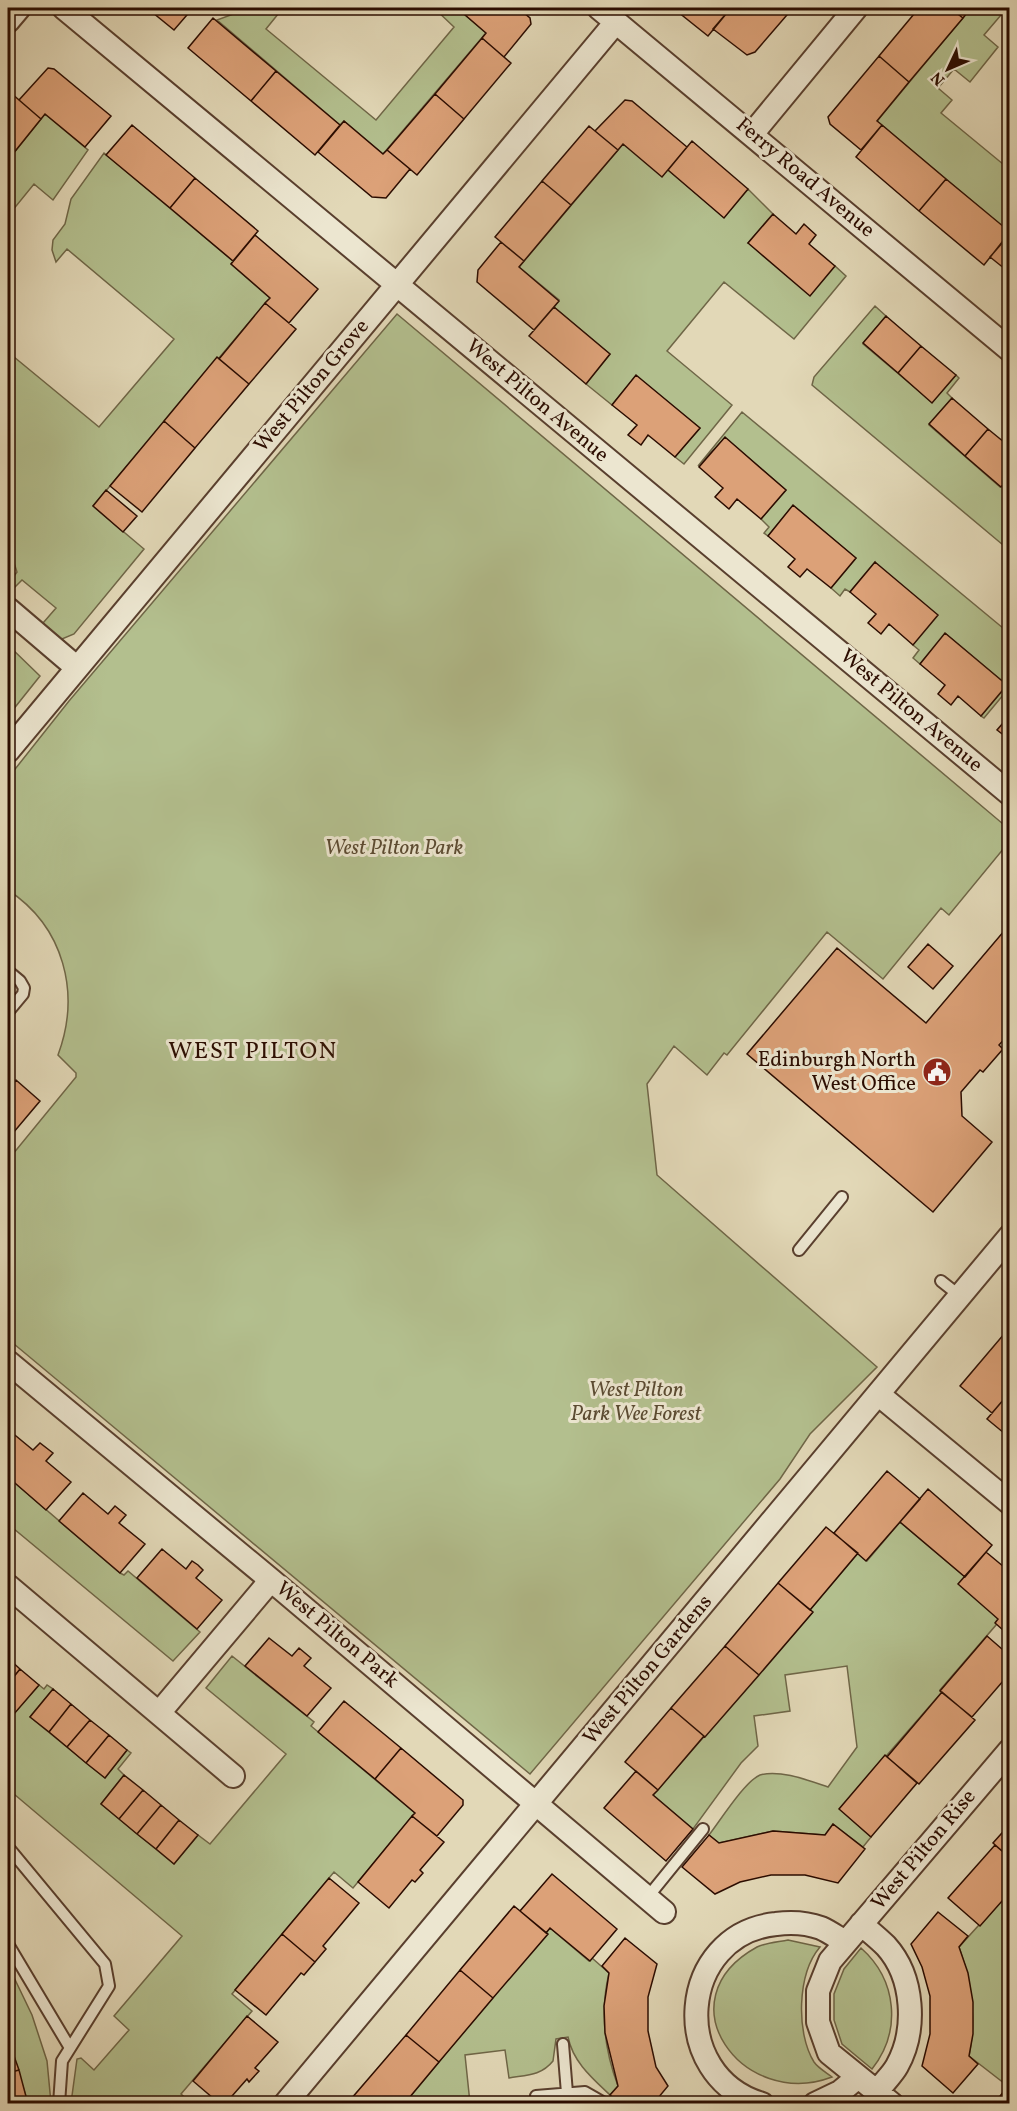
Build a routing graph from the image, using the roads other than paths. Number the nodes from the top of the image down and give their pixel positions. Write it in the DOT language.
graph roads {
  1 [pos="19,8"];
  2 [pos="64,8"];
  3 [pos="856,8"];
  4 [pos="607,15"];
  5 [pos="8,21"];
  6 [pos="752,134"];
  7 [pos="397,284"];
  8 [pos="1010,350"];
  9 [pos="8,609"];
  10 [pos="76,667"];
  11 [pos="8,751"];
  12 [pos="1010,794"];
  13 [pos="8,971"];
  14 [pos="8,1012"];
  15 [pos="842,1197"];
  16 [pos="1010,1236"];
  17 [pos="798,1250"];
  18 [pos="941,1281"];
  19 [pos="960,1296"];
  20 [pos="8,1362"];
  21 [pos="878,1394"];
  22 [pos="1010,1503"];
  23 [pos="271,1580"];
  24 [pos="8,1586"];
  25 [pos="159,1713"];
  26 [pos="1010,1750"];
  27 [pos="233,1776"];
  28 [pos="536,1805"];
  29 [pos="703,1829"];
  30 [pos="8,1846"];
  31 [pos="647,1898"];
  32 [pos="664,1912"];
  33 [pos="861,1924"];
  34 [pos="845,1942"];
  35 [pos="8,1944"];
  36 [pos="563,2044"];
  37 [pos="70,2048"];
  38 [pos="858,2077"];
  39 [pos="567,2093"];
  40 [pos="536,2096"];
  41 [pos="884,2098"];
  42 [pos="59,2103"];
  43 [pos="285,2103"];
  44 [pos="606,2103"];
  45 [pos="762,2103"];
  46 [pos="815,2103"];
  1 -- 5 [label="street"];
  2 -- 7 [label="street, West Pilton Avenue"];
  3 -- 6 [label="street"];
  4 -- 6 [label="street, Ferry Road Avenue"];
  4 -- 7 [label="street, West Pilton Grove"];
  6 -- 8 [label="street, Ferry Road Avenue"];
  7 -- 10 [label="street, West Pilton Grove"];
  7 -- 12 [label="street, West Pilton Avenue"];
  9 -- 10 [label="street"];
  10 -- 11 [label="street, West Pilton Grove"];
  13 -- 14 [label="lane"];
  15 -- 17 [label="lane"];
  16 -- 19 [label="street, West Pilton Gardens"];
  18 -- 19 [label="lane"];
  19 -- 21 [label="street, West Pilton Gardens"];
  20 -- 23 [label="street, West Pilton Park"];
  21 -- 22 [label="street"];
  21 -- 28 [label="street, West Pilton Gardens"];
  23 -- 25 [label="street"];
  23 -- 28 [label="street, West Pilton Park"];
  24 -- 25 [label="street"];
  25 -- 27 [label="street"];
  26 -- 33 [label="street, West Pilton Rise"];
  28 -- 31 [label="street, West Pilton Park"];
  28 -- 43 [label="street, West Pilton Gardens"];
  29 -- 31 [label="lane"];
  30 -- 37 [label="lane"];
  31 -- 32 [label="street, West Pilton Park"];
  33 -- 34 [label="street, West Pilton Rise"];
  33 -- 41 [label="street, West Pilton Rise"];
  34 -- 38 [label="street, West Pilton Rise"];
  34 -- 45 [label="street"];
  35 -- 37 [label="lane"];
  36 -- 39 [label="lane"];
  37 -- 42 [label="lane"];
  38 -- 41 [label="street, West Pilton Rise"];
  38 -- 46 [label="street"];
  39 -- 40 [label="lane"];
  39 -- 44 [label="lane"];
}
